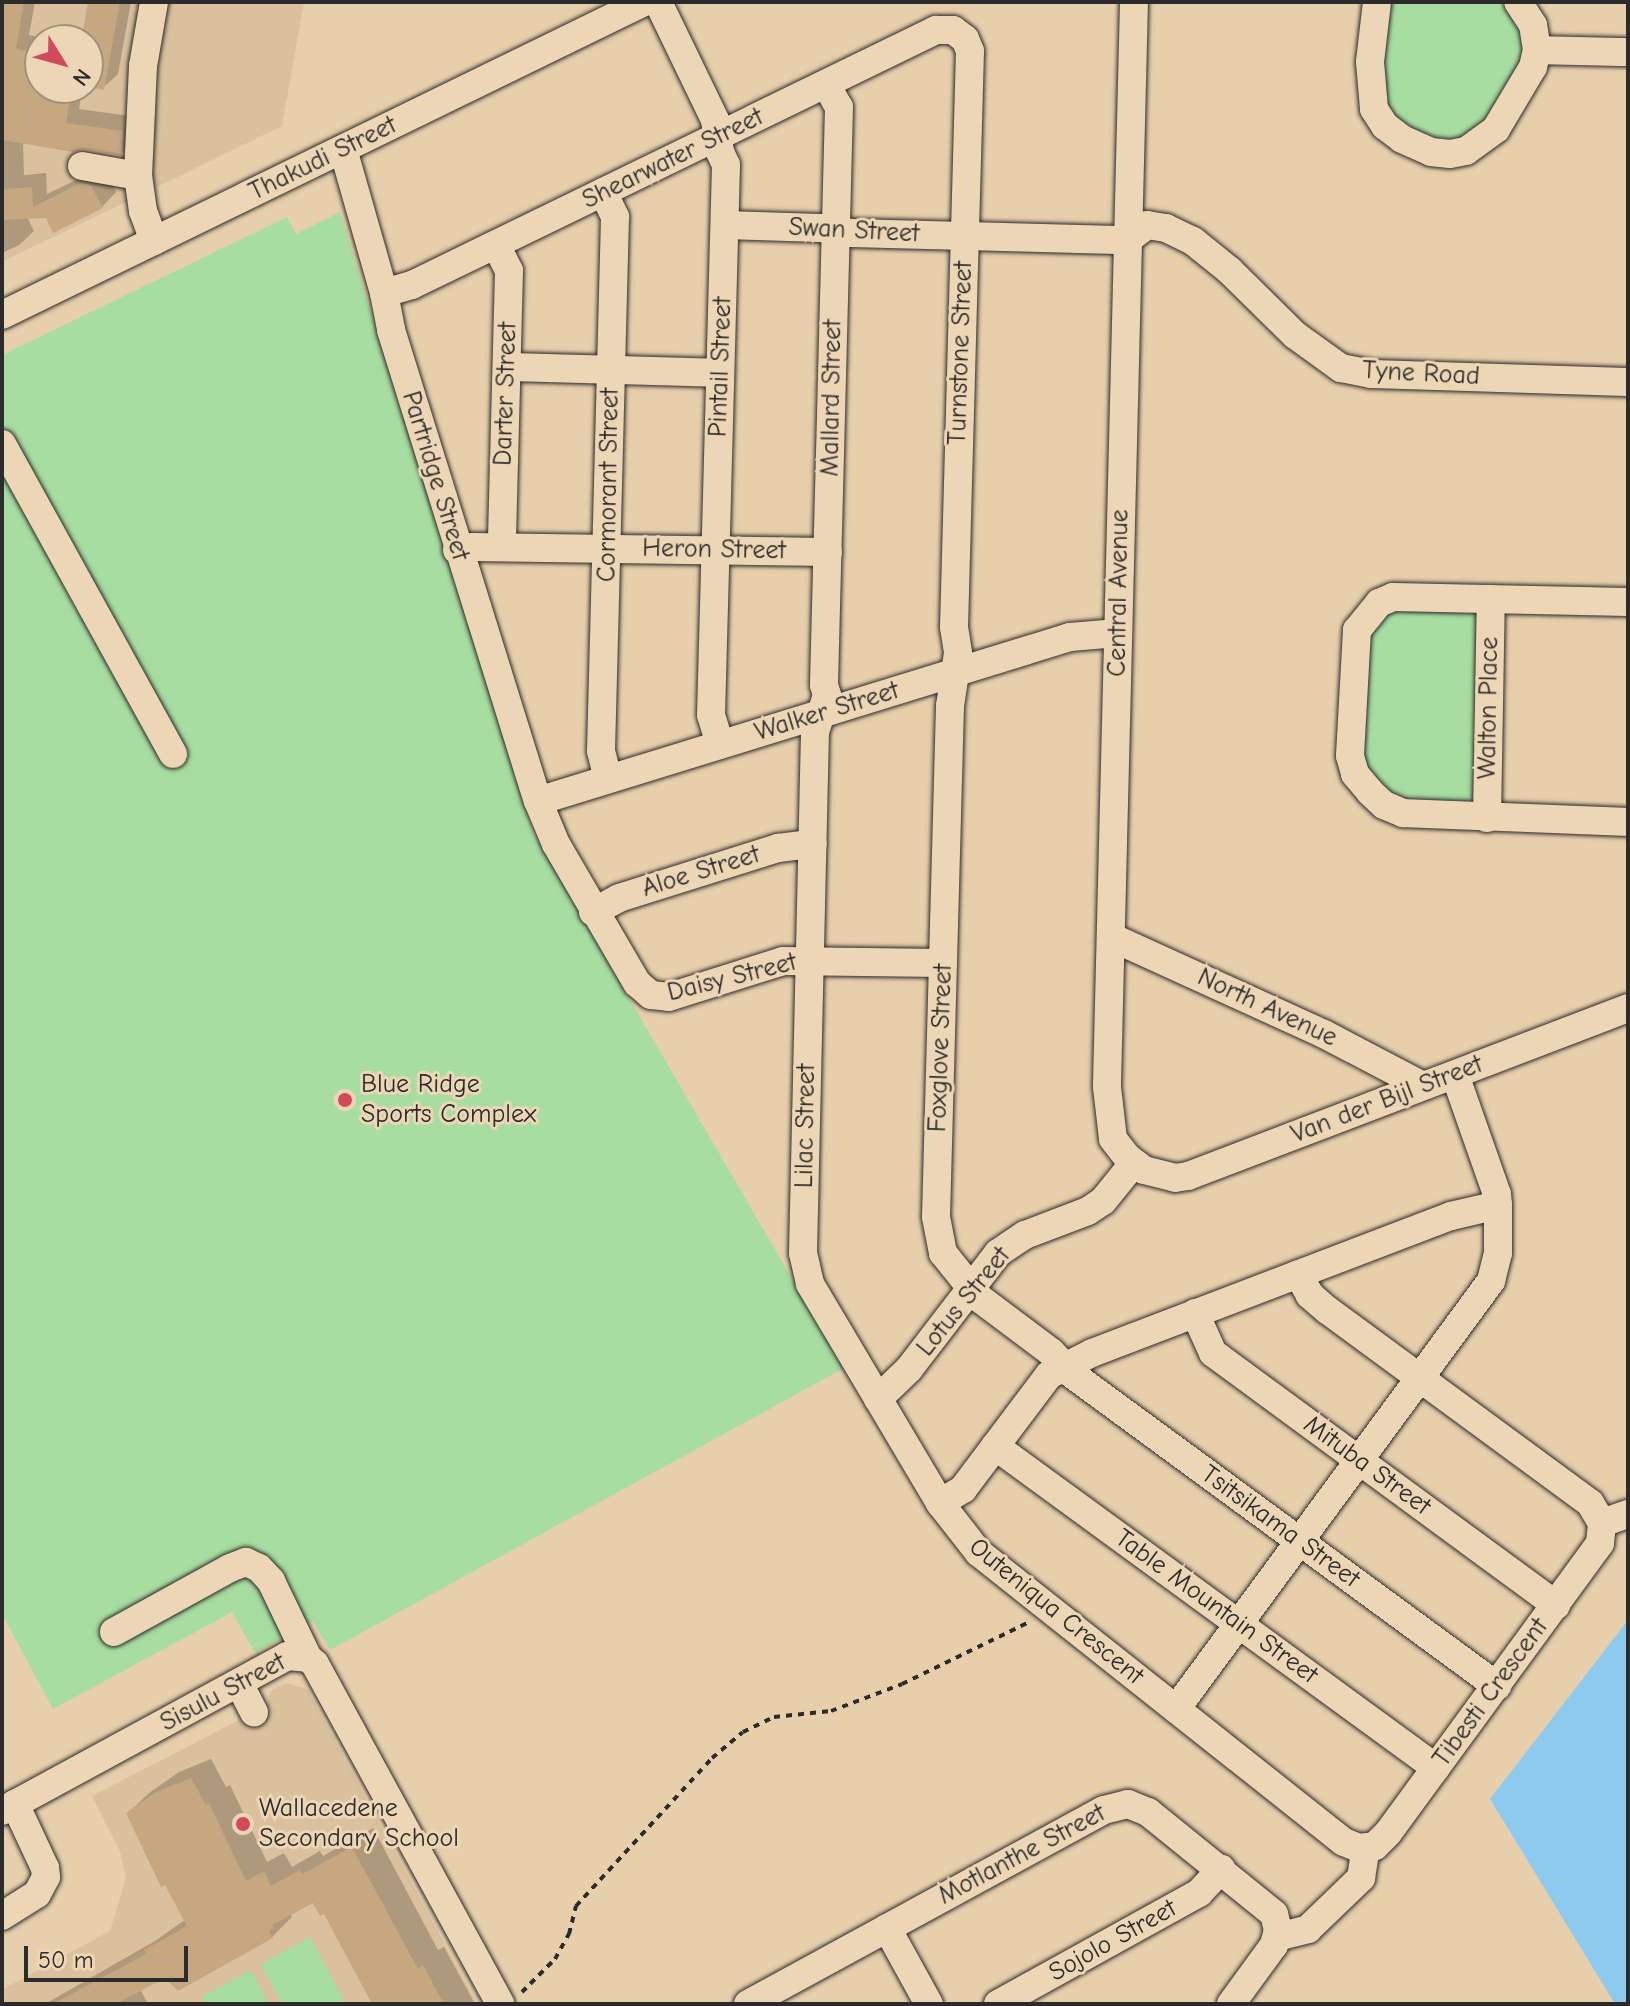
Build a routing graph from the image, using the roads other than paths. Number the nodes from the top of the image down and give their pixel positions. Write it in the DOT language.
graph roads {
  1 [pos="154,2"];
  2 [pos="644,2"];
  3 [pos="658,2"];
  4 [pos="1134,2"];
  5 [pos="1377,2"];
  6 [pos="1518,2"];
  7 [pos="960,34"];
  8 [pos="1537,50"];
  9 [pos="1628,52"];
  10 [pos="826,84"];
  11 [pos="718,137"];
  12 [pos="343,149"];
  13 [pos="82,166"];
  14 [pos="138,176"];
  15 [pos="603,192"];
  16 [pos="725,225"];
  17 [pos="836,231"];
  18 [pos="964,236"];
  19 [pos="1127,240"];
  20 [pos="154,241"];
  21 [pos="496,245"];
  22 [pos="384,293"];
  23 [pos="2,315"];
  24 [pos="507,367"];
  25 [pos="612,370"];
  26 [pos="720,373"];
  27 [pos="1628,382"];
  28 [pos="2,444"];
  29 [pos="502,547"];
  30 [pos="607,548"];
  31 [pos="457,550"];
  32 [pos="716,550"];
  33 [pos="828,552"];
  34 [pos="1491,599"];
  35 [pos="1628,602"];
  36 [pos="1118,633"];
  37 [pos="953,673"];
  38 [pos="821,714"];
  39 [pos="720,745"];
  40 [pos="173,754"];
  41 [pos="608,779"];
  42 [pos="538,801"];
  43 [pos="1487,818"];
  44 [pos="1628,822"];
  45 [pos="813,844"];
  46 [pos="593,912"];
  47 [pos="1111,937"];
  48 [pos="810,960"];
  49 [pos="943,963"];
  50 [pos="1628,1008"];
  51 [pos="1455,1075"];
  52 [pos="1421,1085"];
  53 [pos="1138,1167"];
  54 [pos="1498,1205"];
  55 [pos="1298,1274"];
  56 [pos="971,1287"];
  57 [pos="1195,1313"];
  58 [pos="1065,1367"];
  59 [pos="1420,1378"];
  60 [pos="878,1399"];
  61 [pos="995,1446"];
  62 [pos="1360,1460"];
  63 [pos="940,1503"];
  64 [pos="1615,1519"];
  65 [pos="1300,1541"];
  66 [pos="1556,1605"];
  67 [pos="1239,1624"];
  68 [pos="114,1632"];
  69 [pos="308,1658"];
  70 [pos="239,1683"];
  71 [pos="1497,1686"];
  72 [pos="1176,1709"];
  73 [pos="254,1712"];
  74 [pos="1436,1768"];
  75 [pos="8,1807"];
  76 [pos="1366,1848"];
  77 [pos="1221,1869"];
  78 [pos="2,1916"];
  79 [pos="887,1928"];
  80 [pos="1277,1937"];
  81 [pos="506,2001"];
  82 [pos="748,2004"];
  83 [pos="929,2004"];
  84 [pos="998,2004"];
  85 [pos="1231,2004"];
  1 -- 14 [label="street"];
  2 -- 12 [label="street, Thakudi Street"];
  3 -- 11 [label="street, Pintail Street"];
  4 -- 19 [label="street, Central Avenue"];
  5 -- 8 [label="street"];
  6 -- 8 [label="street"];
  7 -- 10 [label="street, Shearwater Street"];
  7 -- 18 [label="street, Turnstone Street"];
  8 -- 9 [label="street"];
  10 -- 11 [label="street, Shearwater Street"];
  10 -- 17 [label="street, Mallard Street"];
  11 -- 15 [label="street, Shearwater Street"];
  11 -- 16 [label="street, Pintail Street"];
  12 -- 20 [label="street, Thakudi Street"];
  12 -- 22 [label="street, Partridge Street"];
  13 -- 14 [label="street"];
  14 -- 20 [label="street"];
  15 -- 21 [label="street, Shearwater Street"];
  15 -- 25 [label="street, Cormorant Street"];
  16 -- 17 [label="street, Swan Street"];
  16 -- 26 [label="street, Pintail Street"];
  17 -- 18 [label="street, Swan Street"];
  17 -- 33 [label="street, Mallard Street"];
  18 -- 19 [label="street, Swan Street"];
  18 -- 37 [label="street, Turnstone Street"];
  19 -- 27 [label="street, Tyne Road"];
  19 -- 36 [label="street, Central Avenue"];
  20 -- 23 [label="street, Thakudi Street"];
  21 -- 22 [label="street, Shearwater Street"];
  21 -- 24 [label="street, Darter Street"];
  22 -- 31 [label="street, Partridge Street"];
  24 -- 25 [label="street"];
  24 -- 29 [label="street, Darter Street"];
  25 -- 26 [label="street"];
  25 -- 30 [label="street, Cormorant Street"];
  26 -- 32 [label="street, Pintail Street"];
  28 -- 40 [label="street"];
  29 -- 30 [label="street, Heron Street"];
  29 -- 31 [label="street, Heron Street"];
  30 -- 32 [label="street, Heron Street"];
  30 -- 41 [label="street, Cormorant Street"];
  31 -- 42 [label="street, Partridge Street"];
  32 -- 33 [label="street, Heron Street"];
  32 -- 39 [label="street, Pintail Street"];
  33 -- 38 [label="street, Mallard Street"];
  34 -- 35 [label="street, Walton Place"];
  34 -- 43 [label="street, Walton Place"];
  34 -- 43 [label="street, Walton Place"];
  36 -- 37 [label="street, Walker Street"];
  36 -- 47 [label="street, Central Avenue"];
  37 -- 38 [label="street, Walker Street"];
  37 -- 49 [label="street, Foxglove Street"];
  38 -- 39 [label="street, Walker Street"];
  38 -- 45 [label="street, Lilac Street"];
  39 -- 41 [label="street, Walker Street"];
  41 -- 42 [label="street, Walker Street"];
  42 -- 46 [label="street, Daisy Street"];
  43 -- 44 [label="street, Walton Place"];
  45 -- 46 [label="street, Aloe Street"];
  45 -- 48 [label="street, Lilac Street"];
  46 -- 48 [label="street, Daisy Street"];
  47 -- 52 [label="street, North Avenue"];
  47 -- 53 [label="street, Central Avenue"];
  48 -- 49 [label="street, Daisy Street"];
  48 -- 60 [label="street, Lilac Street"];
  49 -- 56 [label="street, Foxglove Street"];
  50 -- 51 [label="street, Van der Bijl Street"];
  51 -- 52 [label="street, Van der Bijl Street"];
  51 -- 54 [label="street"];
  52 -- 53 [label="street, Van der Bijl Street"];
  53 -- 56 [label="street, Lotus Street"];
  54 -- 55 [label="street"];
  54 -- 59 [label="street"];
  55 -- 57 [label="street"];
  55 -- 59 [label="street, Tibesti Crescent"];
  56 -- 58 [label="street, Foxglove Street"];
  56 -- 60 [label="street, Lotus Street"];
  57 -- 58 [label="street"];
  57 -- 62 [label="street, Mituba Street"];
  58 -- 61 [label="street"];
  58 -- 65 [label="street, Tsitsikama Street"];
  59 -- 62 [label="street"];
  59 -- 64 [label="street, Tibesti Crescent"];
  60 -- 63 [label="street, Lilac Street"];
  61 -- 63 [label="street"];
  61 -- 67 [label="street, Table Mountain Street"];
  62 -- 65 [label="street"];
  62 -- 66 [label="street, Mituba Street"];
  63 -- 72 [label="street, Outeniqua Crescent"];
  64 -- 66 [label="street, Tibesti Crescent"];
  65 -- 67 [label="street"];
  65 -- 71 [label="street, Tsitsikama Street"];
  66 -- 71 [label="street, Tibesti Crescent"];
  67 -- 72 [label="street"];
  67 -- 74 [label="street, Table Mountain Street"];
  68 -- 69 [label="street"];
  69 -- 70 [label="street, Sisulu Street"];
  69 -- 81 [label="street, Sisulu Street"];
  70 -- 73 [label="street"];
  70 -- 75 [label="street, Sisulu Street"];
  71 -- 74 [label="street, Tibesti Crescent"];
  72 -- 76 [label="street"];
  74 -- 76 [label="street, Tibesti Crescent"];
  75 -- 78 [label="street"];
  76 -- 80 [label="street"];
  77 -- 79 [label="street, Motlanthe Street"];
  77 -- 80 [label="street, Motlanthe Street"];
  77 -- 84 [label="street, Sojolo Street"];
  79 -- 82 [label="street, Motlanthe Street"];
  79 -- 83 [label="street"];
  80 -- 85 [label="street"];
}
